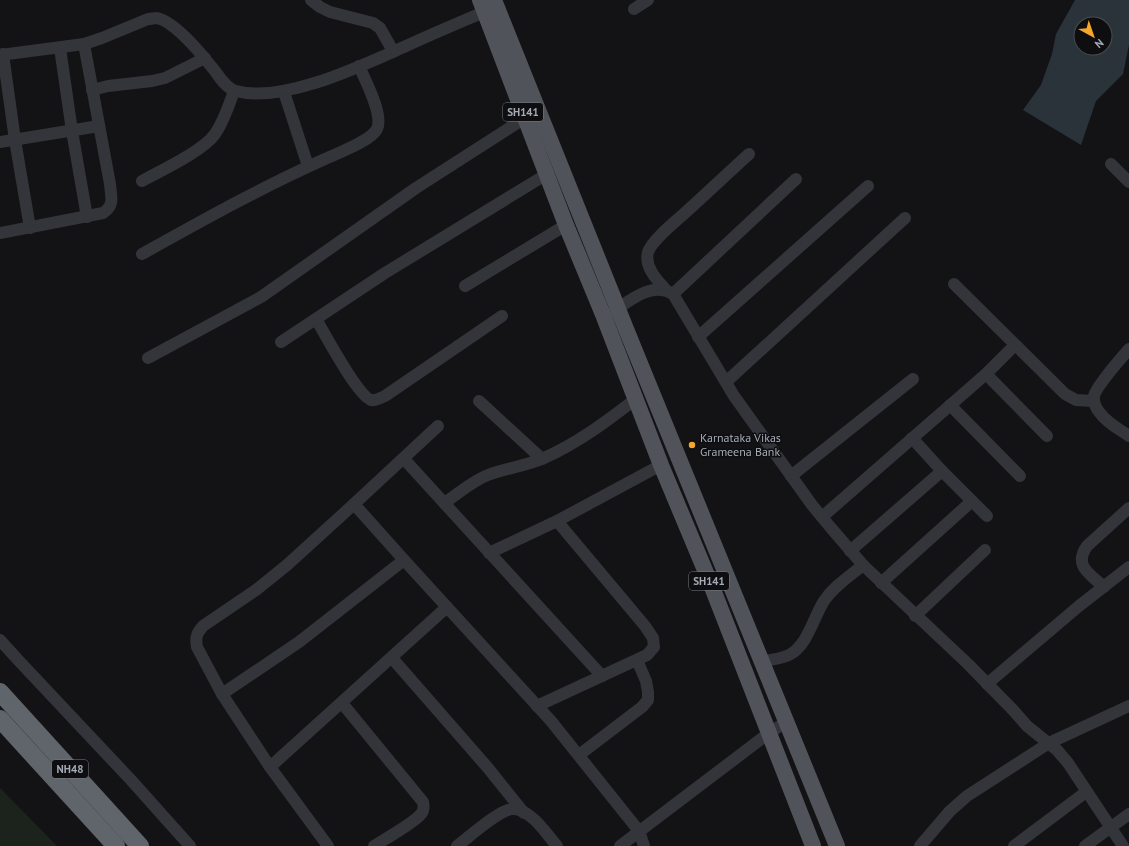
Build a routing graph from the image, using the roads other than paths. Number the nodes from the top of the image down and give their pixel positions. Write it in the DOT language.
graph roads {
  1 [pos="311,0"];
  2 [pos="648,0"];
  3 [pos="486,4"];
  4 [pos="634,9"];
  5 [pos="84,44"];
  6 [pos="60,48"];
  7 [pos="393,51"];
  8 [pos="2,54"];
  9 [pos="205,58"];
  10 [pos="359,66"];
  11 [pos="92,90"];
  12 [pos="234,91"];
  13 [pos="284,92"];
  14 [pos="526,118"];
  15 [pos="99,126"];
  16 [pos="72,131"];
  17 [pos="15,140"];
  18 [pos="0,142"];
  19 [pos="749,154"];
  20 [pos="1111,164"];
  21 [pos="308,166"];
  22 [pos="547,174"];
  23 [pos="796,179"];
  24 [pos="142,181"];
  25 [pos="1129,182"];
  26 [pos="868,186"];
  27 [pos="87,217"];
  28 [pos="905,218"];
  29 [pos="566,224"];
  30 [pos="30,228"];
  31 [pos="0,233"];
  32 [pos="142,254"];
  33 [pos="954,284"];
  34 [pos="465,286"];
  35 [pos="669,292"];
  36 [pos="618,308"];
  37 [pos="502,316"];
  38 [pos="604,317"];
  39 [pos="316,319"];
  40 [pos="698,337"];
  41 [pos="281,342"];
  42 [pos="1015,345"];
  43 [pos="1129,349"];
  44 [pos="148,358"];
  45 [pos="986,374"];
  46 [pos="913,380"];
  47 [pos="726,382"];
  48 [pos="637,398"];
  49 [pos="479,401"];
  50 [pos="1094,401"];
  51 [pos="950,405"];
  52 [pos="438,426"];
  53 [pos="1047,436"];
  54 [pos="1129,436"];
  55 [pos="912,438"];
  56 [pos="404,459"];
  57 [pos="542,459"];
  58 [pos="661,465"];
  59 [pos="942,471"];
  60 [pos="791,476"];
  61 [pos="1020,476"];
  62 [pos="972,501"];
  63 [pos="444,503"];
  64 [pos="354,504"];
  65 [pos="1129,508"];
  66 [pos="987,516"];
  67 [pos="822,517"];
  68 [pos="557,521"];
  69 [pos="985,550"];
  70 [pos="850,551"];
  71 [pos="489,553"];
  72 [pos="404,560"];
  73 [pos="863,565"];
  74 [pos="1129,567"];
  75 [pos="881,582"];
  76 [pos="1104,587"];
  77 [pos="447,607"];
  78 [pos="915,616"];
  79 [pos="0,640"];
  80 [pos="392,658"];
  81 [pos="637,660"];
  82 [pos="762,661"];
  83 [pos="602,676"];
  84 [pos="987,684"];
  85 [pos="0,692"];
  86 [pos="222,694"];
  87 [pos="342,703"];
  88 [pos="537,706"];
  89 [pos="1129,706"];
  90 [pos="0,719"];
  91 [pos="786,722"];
  92 [pos="769,733"];
  93 [pos="1049,743"];
  94 [pos="579,755"];
  95 [pos="270,767"];
  96 [pos="1086,792"];
  97 [pos="524,813"];
  98 [pos="1129,814"];
  99 [pos="1110,828"];
  100 [pos="639,831"];
  101 [pos="116,846"];
  102 [pos="140,846"];
  103 [pos="190,846"];
  104 [pos="328,846"];
  105 [pos="374,846"];
  106 [pos="457,846"];
  107 [pos="557,846"];
  108 [pos="620,846"];
  109 [pos="644,846"];
  110 [pos="813,846"];
  111 [pos="837,846"];
  112 [pos="920,846"];
  113 [pos="1014,846"];
  114 [pos="1085,846"];
  115 [pos="1123,846"];
  1 -- 7 [label="street"];
  2 -- 4 [label="street"];
  3 -- 7 [label="street"];
  3 -- 14 [label="main road, SH141"];
  3 -- 36 [label="main road, SH141"];
  5 -- 6 [label="street"];
  5 -- 9 [label="street"];
  5 -- 11 [label="street"];
  6 -- 8 [label="street"];
  6 -- 16 [label="street"];
  7 -- 10 [label="street"];
  8 -- 17 [label="street"];
  9 -- 11 [label="street"];
  9 -- 12 [label="street"];
  10 -- 13 [label="street"];
  10 -- 21 [label="street"];
  11 -- 15 [label="street"];
  12 -- 13 [label="street"];
  12 -- 24 [label="street"];
  13 -- 21 [label="street"];
  14 -- 22 [label="main road, SH141"];
  14 -- 44 [label="street"];
  15 -- 16 [label="street"];
  15 -- 27 [label="street"];
  16 -- 17 [label="street"];
  16 -- 27 [label="street"];
  17 -- 18 [label="street"];
  17 -- 30 [label="street"];
  19 -- 35 [label="street"];
  20 -- 25 [label="street"];
  21 -- 32 [label="street"];
  22 -- 29 [label="main road, SH141"];
  22 -- 39 [label="street"];
  23 -- 35 [label="street"];
  26 -- 40 [label="street"];
  27 -- 30 [label="street"];
  28 -- 47 [label="street"];
  29 -- 34 [label="street"];
  29 -- 38 [label="main road"];
  30 -- 31 [label="street"];
  33 -- 42 [label="street"];
  35 -- 36 [label="street"];
  35 -- 40 [label="street"];
  36 -- 38 [label="street"];
  36 -- 82 [label="main road"];
  37 -- 39 [label="street"];
  38 -- 48 [label="main road, SH141"];
  39 -- 41 [label="street"];
  40 -- 47 [label="street"];
  42 -- 45 [label="street"];
  42 -- 50 [label="street"];
  43 -- 50 [label="street"];
  45 -- 51 [label="street"];
  45 -- 53 [label="street"];
  46 -- 60 [label="street"];
  47 -- 60 [label="street"];
  48 -- 57 [label="street"];
  48 -- 58 [label="main road, SH141"];
  49 -- 57 [label="street"];
  50 -- 54 [label="street"];
  51 -- 55 [label="street"];
  51 -- 61 [label="street"];
  52 -- 56 [label="street"];
  55 -- 59 [label="street"];
  55 -- 67 [label="street"];
  56 -- 63 [label="street"];
  56 -- 64 [label="street"];
  57 -- 63 [label="street"];
  58 -- 68 [label="street"];
  58 -- 92 [label="main road, SH141"];
  59 -- 62 [label="street"];
  59 -- 70 [label="street"];
  60 -- 67 [label="street"];
  62 -- 66 [label="street"];
  62 -- 75 [label="street"];
  63 -- 71 [label="street"];
  64 -- 72 [label="street"];
  64 -- 86 [label="street"];
  65 -- 76 [label="street"];
  67 -- 70 [label="street"];
  68 -- 71 [label="street"];
  68 -- 81 [label="street"];
  69 -- 78 [label="street"];
  70 -- 73 [label="street"];
  71 -- 83 [label="street"];
  72 -- 77 [label="street"];
  72 -- 86 [label="street"];
  73 -- 75 [label="street"];
  73 -- 82 [label="street"];
  74 -- 76 [label="street"];
  75 -- 78 [label="street"];
  76 -- 84 [label="street"];
  77 -- 80 [label="street"];
  77 -- 88 [label="street"];
  78 -- 84 [label="street"];
  79 -- 103 [label="street"];
  80 -- 87 [label="street"];
  80 -- 97 [label="street"];
  81 -- 83 [label="street"];
  81 -- 94 [label="street"];
  82 -- 91 [label="main road"];
  83 -- 88 [label="street"];
  84 -- 93 [label="street"];
  85 -- 102 [label="highway, NH48"];
  86 -- 95 [label="street"];
  87 -- 95 [label="street"];
  87 -- 105 [label="street"];
  88 -- 94 [label="street"];
  89 -- 93 [label="street"];
  90 -- 101 [label="highway, NH48"];
  91 -- 92 [label="street"];
  91 -- 111 [label="main road"];
  92 -- 100 [label="street"];
  92 -- 110 [label="main road, SH141"];
  93 -- 96 [label="street"];
  93 -- 112 [label="street"];
  94 -- 100 [label="street"];
  95 -- 104 [label="street"];
  96 -- 99 [label="street"];
  96 -- 113 [label="street"];
  97 -- 106 [label="street"];
  97 -- 107 [label="street"];
  98 -- 99 [label="street"];
  99 -- 114 [label="street"];
  99 -- 115 [label="street"];
  100 -- 108 [label="street"];
  100 -- 109 [label="street"];
}
